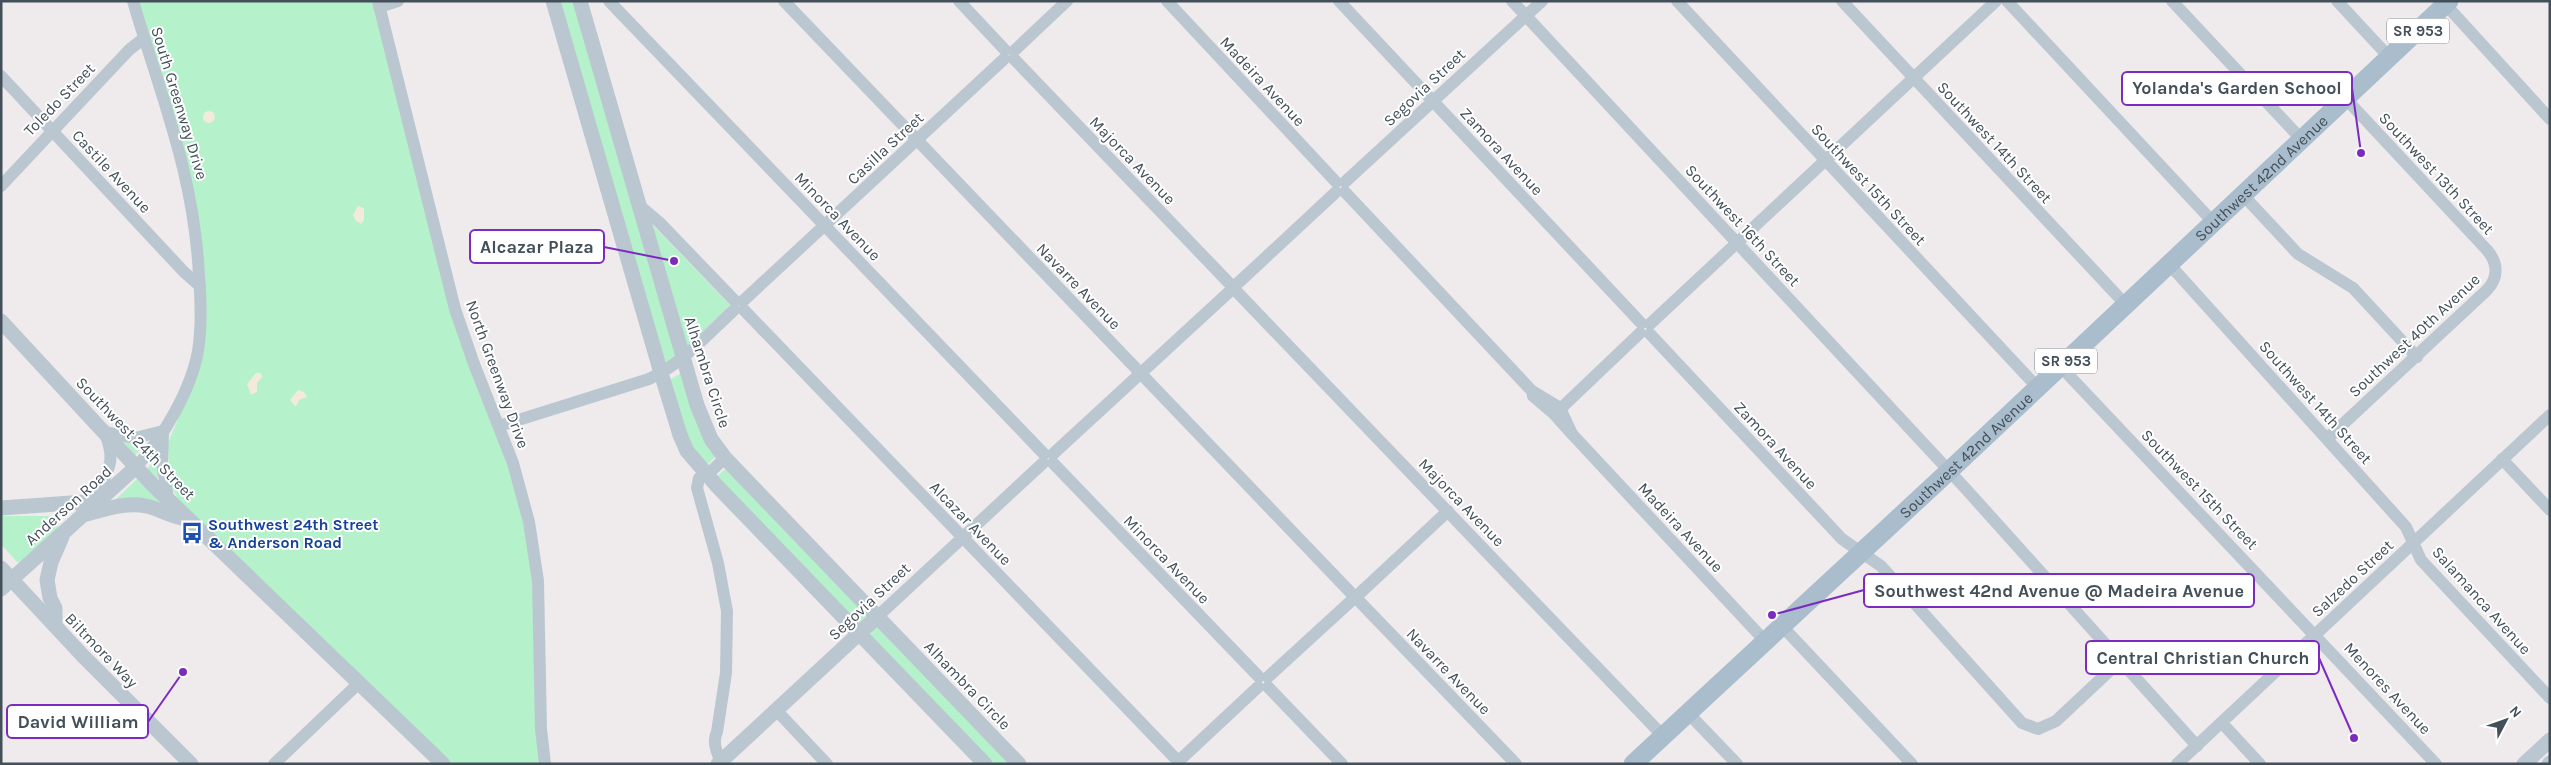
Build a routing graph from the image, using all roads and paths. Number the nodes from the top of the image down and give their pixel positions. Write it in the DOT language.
graph roads {
  1 [pos="133,1"];
  2 [pos="398,1"];
  3 [pos="554,1"];
  4 [pos="580,1"];
  5 [pos="609,1"];
  6 [pos="784,1"];
  7 [pos="958,1"];
  8 [pos="1067,1"];
  9 [pos="1167,1"];
  10 [pos="1339,1"];
  11 [pos="1512,1"];
  12 [pos="1542,1"];
  13 [pos="1677,1"];
  14 [pos="1842,1"];
  15 [pos="1996,1"];
  16 [pos="2007,1"];
  17 [pos="2172,1"];
  18 [pos="2337,1"];
  19 [pos="2447,3"];
  20 [pos="379,4"];
  21 [pos="1526,16"];
  22 [pos="144,38"];
  23 [pos="1009,55"];
  24 [pos="2390,58"];
  25 [pos="1,76"];
  26 [pos="1913,78"];
  27 [pos="2346,99"];
  28 [pos="1433,102"];
  29 [pos="2550,119"];
  30 [pos="52,131"];
  31 [pos="917,140"];
  32 [pos="2302,140"];
  33 [pos="1826,161"];
  34 [pos="1,186"];
  35 [pos="1341,187"];
  36 [pos="2243,195"];
  37 [pos="640,206"];
  38 [pos="2214,223"];
  39 [pos="825,226"];
  40 [pos="1738,244"];
  41 [pos="2169,264"];
  42 [pos="2496,274"];
  43 [pos="200,286"];
  44 [pos="1233,288"];
  45 [pos="739,305"];
  46 [pos="2126,305"];
  47 [pos="1,321"];
  48 [pos="1645,328"];
  49 [pos="2417,357"];
  50 [pos="684,358"];
  51 [pos="2060,367"];
  52 [pos="662,374"];
  53 [pos="1140,374"];
  54 [pos="2038,388"];
  55 [pos="1557,411"];
  56 [pos="2550,415"];
  57 [pos="499,426"];
  58 [pos="163,431"];
  59 [pos="104,432"];
  60 [pos="2328,438"];
  61 [pos="725,458"];
  62 [pos="1048,459"];
  63 [pos="2502,459"];
  64 [pos="136,467"];
  65 [pos="1950,471"];
  66 [pos="707,475"];
  67 [pos="168,498"];
  68 [pos="100,501"];
  69 [pos="1,508"];
  70 [pos="2550,510"];
  71 [pos="1448,511"];
  72 [pos="83,515"];
  73 [pos="190,520"];
  74 [pos="65,531"];
  75 [pos="963,538"];
  76 [pos="2413,543"];
  77 [pos="1861,552"];
  78 [pos="1,568"];
  79 [pos="6,584"];
  80 [pos="1355,597"];
  81 [pos="878,616"];
  82 [pos="54,626"];
  83 [pos="1782,626"];
  84 [pos="860,634"];
  85 [pos="2316,634"];
  86 [pos="1766,642"];
  87 [pos="2120,661"];
  88 [pos="1263,682"];
  89 [pos="359,683"];
  90 [pos="2550,698"];
  91 [pos="777,711"];
  92 [pos="1688,714"];
  93 [pos="2222,723"];
  94 [pos="1663,736"];
  95 [pos="2550,740"];
  96 [pos="2197,746"];
  97 [pos="723,760"];
  98 [pos="1178,761"];
  99 [pos="191,764"];
  100 [pos="274,764"];
  101 [pos="443,764"];
  102 [pos="545,764"];
  103 [pos="827,764"];
  104 [pos="985,764"];
  105 [pos="1019,764"];
  106 [pos="1342,764"];
  107 [pos="1516,764"];
  108 [pos="1633,764"];
  109 [pos="1737,764"];
  110 [pos="1912,764"];
  111 [pos="2177,764"];
  112 [pos="2260,764"];
  113 [pos="2436,764"];
  114 [pos="2524,764"];
  1 -- 22 [label="street, South Greenway Drive"];
  2 -- 20 [label="street"];
  3 -- 52 [label="street"];
  4 -- 37 [label="street, Alhambra Circle"];
  5 -- 39 [label="street, Minorca Avenue"];
  6 -- 31 [label="street, Navarre Avenue"];
  7 -- 23 [label="street, Majorca Avenue"];
  8 -- 23 [label="street, Casilla Street"];
  9 -- 35 [label="street, Madeira Avenue"];
  10 -- 28 [label="street, Zamora Avenue"];
  11 -- 21 [label="street, Southwest 16th Street"];
  12 -- 21 [label="street, Segovia Street"];
  13 -- 33 [label="street, Southwest 15th Street"];
  14 -- 26 [label="street, Southwest 14th Street"];
  15 -- 26 [label="street"];
  16 -- 38 [label="street"];
  17 -- 32 [label="street"];
  18 -- 24 [label="street"];
  19 -- 24 [label="main road, Southwest 42nd Avenue / SR 953"];
  19 -- 29 [label="street"];
  20 -- 57 [label="street, North Greenway Drive"];
  21 -- 28 [label="street, Segovia Street"];
  21 -- 40 [label="street, Southwest 16th Street"];
  22 -- 30 [label="street, Toledo Street"];
  22 -- 43 [label="street, South Greenway Drive"];
  23 -- 31 [label="street, Casilla Street"];
  23 -- 44 [label="street, Majorca Avenue"];
  24 -- 27 [label="main road, Southwest 42nd Avenue / SR 953"];
  25 -- 30 [label="street, Castile Avenue"];
  26 -- 33 [label="street"];
  26 -- 46 [label="street, Southwest 14th Street"];
  27 -- 32 [label="main road, Southwest 42nd Avenue / SR 953"];
  27 -- 42 [label="street, Southwest 13th Street"];
  28 -- 35 [label="street, Segovia Street"];
  28 -- 48 [label="street, Zamora Avenue"];
  30 -- 34 [label="street, Toledo Street"];
  30 -- 43 [label="street, Castile Avenue"];
  31 -- 39 [label="street, Casilla Street"];
  31 -- 53 [label="street, Navarre Avenue"];
  32 -- 36 [label="main road, Southwest 42nd Avenue / SR 953"];
  33 -- 40 [label="street"];
  33 -- 54 [label="street, Southwest 15th Street"];
  35 -- 44 [label="street, Segovia Street"];
  35 -- 55 [label="street, Madeira Avenue"];
  36 -- 38 [label="main road, Southwest 42nd Avenue / SR 953"];
  36 -- 49 [label="street"];
  37 -- 45 [label="street, Alcazar Avenue"];
  37 -- 50 [label="street, Alhambra Circle"];
  38 -- 41 [label="main road, Southwest 42nd Avenue / SR 953"];
  39 -- 45 [label="street, Casilla Street"];
  39 -- 62 [label="street, Minorca Avenue"];
  40 -- 48 [label="street"];
  40 -- 65 [label="street, Southwest 16th Street"];
  41 -- 46 [label="main road, Southwest 42nd Avenue / SR 953"];
  41 -- 60 [label="street, Southwest 14th Street"];
  42 -- 49 [label="street, Southwest 40th Avenue"];
  43 -- 58 [label="street, South Greenway Drive"];
  44 -- 53 [label="street, Segovia Street"];
  44 -- 71 [label="street, Majorca Avenue"];
  45 -- 50 [label="street, Casilla Street"];
  45 -- 75 [label="street, Alcazar Avenue"];
  46 -- 51 [label="main road, Southwest 42nd Avenue / SR 953"];
  47 -- 59 [label="street, Southwest 24th Street"];
  48 -- 55 [label="street"];
  48 -- 77 [label="street, Zamora Avenue"];
  49 -- 60 [label="street, Southwest 40th Avenue"];
  50 -- 52 [label="street, Casilla Street"];
  50 -- 61 [label="street, Alhambra Circle"];
  51 -- 54 [label="main road, Southwest 42nd Avenue / SR 953"];
  51 -- 85 [label="street, Southwest 15th Street"];
  52 -- 57 [label="street, Casilla Street"];
  52 -- 66 [label="street"];
  53 -- 62 [label="street, Segovia Street"];
  53 -- 80 [label="street, Navarre Avenue"];
  54 -- 65 [label="main road, Southwest 42nd Avenue / SR 953"];
  55 -- 86 [label="street, Madeira Avenue"];
  56 -- 63 [label="street, Salzedo Street"];
  57 -- 102 [label="street, North Greenway Drive"];
  58 -- 59 [label="street"];
  58 -- 64 [label="street, South Greenway Drive"];
  58 -- 67 [label="street"];
  59 -- 64 [label="street, Southwest 24th Street"];
  59 -- 68 [label="street"];
  60 -- 76 [label="street, Southwest 14th Street"];
  61 -- 66 [label="street"];
  61 -- 81 [label="street, Alhambra Circle"];
  62 -- 75 [label="street, Segovia Street"];
  62 -- 88 [label="street, Minorca Avenue"];
  63 -- 70 [label="street"];
  63 -- 76 [label="street, Salzedo Street"];
  64 -- 67 [label="street, Southwest 24th Street"];
  64 -- 68 [label="street, Anderson Road"];
  65 -- 77 [label="main road, Southwest 42nd Avenue / SR 953"];
  65 -- 87 [label="street, Southwest 16th Street"];
  66 -- 84 [label="street"];
  66 -- 97 [label="street"];
  67 -- 73 [label="street, Southwest 24th Street"];
  68 -- 69 [label="street"];
  68 -- 72 [label="street, Anderson Road"];
  71 -- 80 [label="street"];
  71 -- 94 [label="street, Majorca Avenue"];
  72 -- 73 [label="street"];
  72 -- 74 [label="street, Anderson Road"];
  73 -- 89 [label="street, Southwest 24th Street"];
  74 -- 79 [label="street, Anderson Road"];
  74 -- 82 [label="street"];
  75 -- 81 [label="street, Segovia Street"];
  75 -- 98 [label="street, Alcazar Avenue"];
  76 -- 85 [label="street, Salzedo Street"];
  76 -- 90 [label="street, Salamanca Avenue"];
  77 -- 83 [label="main road, Southwest 42nd Avenue / SR 953"];
  77 -- 87 [label="street, Zamora Avenue"];
  78 -- 79 [label="street, Biltmore Way"];
  79 -- 82 [label="street, Biltmore Way"];
  80 -- 88 [label="street"];
  80 -- 107 [label="street, Navarre Avenue"];
  81 -- 84 [label="street, Segovia Street"];
  81 -- 105 [label="street, Alhambra Circle"];
  82 -- 99 [label="street, Biltmore Way"];
  83 -- 86 [label="main road, Southwest 42nd Avenue / SR 953"];
  83 -- 110 [label="street"];
  84 -- 91 [label="street, Segovia Street"];
  84 -- 104 [label="street"];
  85 -- 93 [label="street, Salzedo Street"];
  85 -- 113 [label="street, Menores Avenue"];
  86 -- 92 [label="main road, Southwest 42nd Avenue / SR 953"];
  87 -- 96 [label="street, Southwest 16th Street"];
  88 -- 98 [label="street"];
  88 -- 106 [label="street, Minorca Avenue"];
  89 -- 100 [label="street"];
  89 -- 101 [label="street, Southwest 24th Street"];
  91 -- 97 [label="street, Segovia Street"];
  91 -- 103 [label="street"];
  92 -- 94 [label="main road, Southwest 42nd Avenue / SR 953"];
  92 -- 109 [label="street"];
  93 -- 96 [label="street, Salzedo Street"];
  93 -- 112 [label="street"];
  94 -- 108 [label="main road, Southwest 42nd Avenue / SR 953"];
  95 -- 114 [label="street"];
  96 -- 111 [label="street, Salzedo Street"];
}
